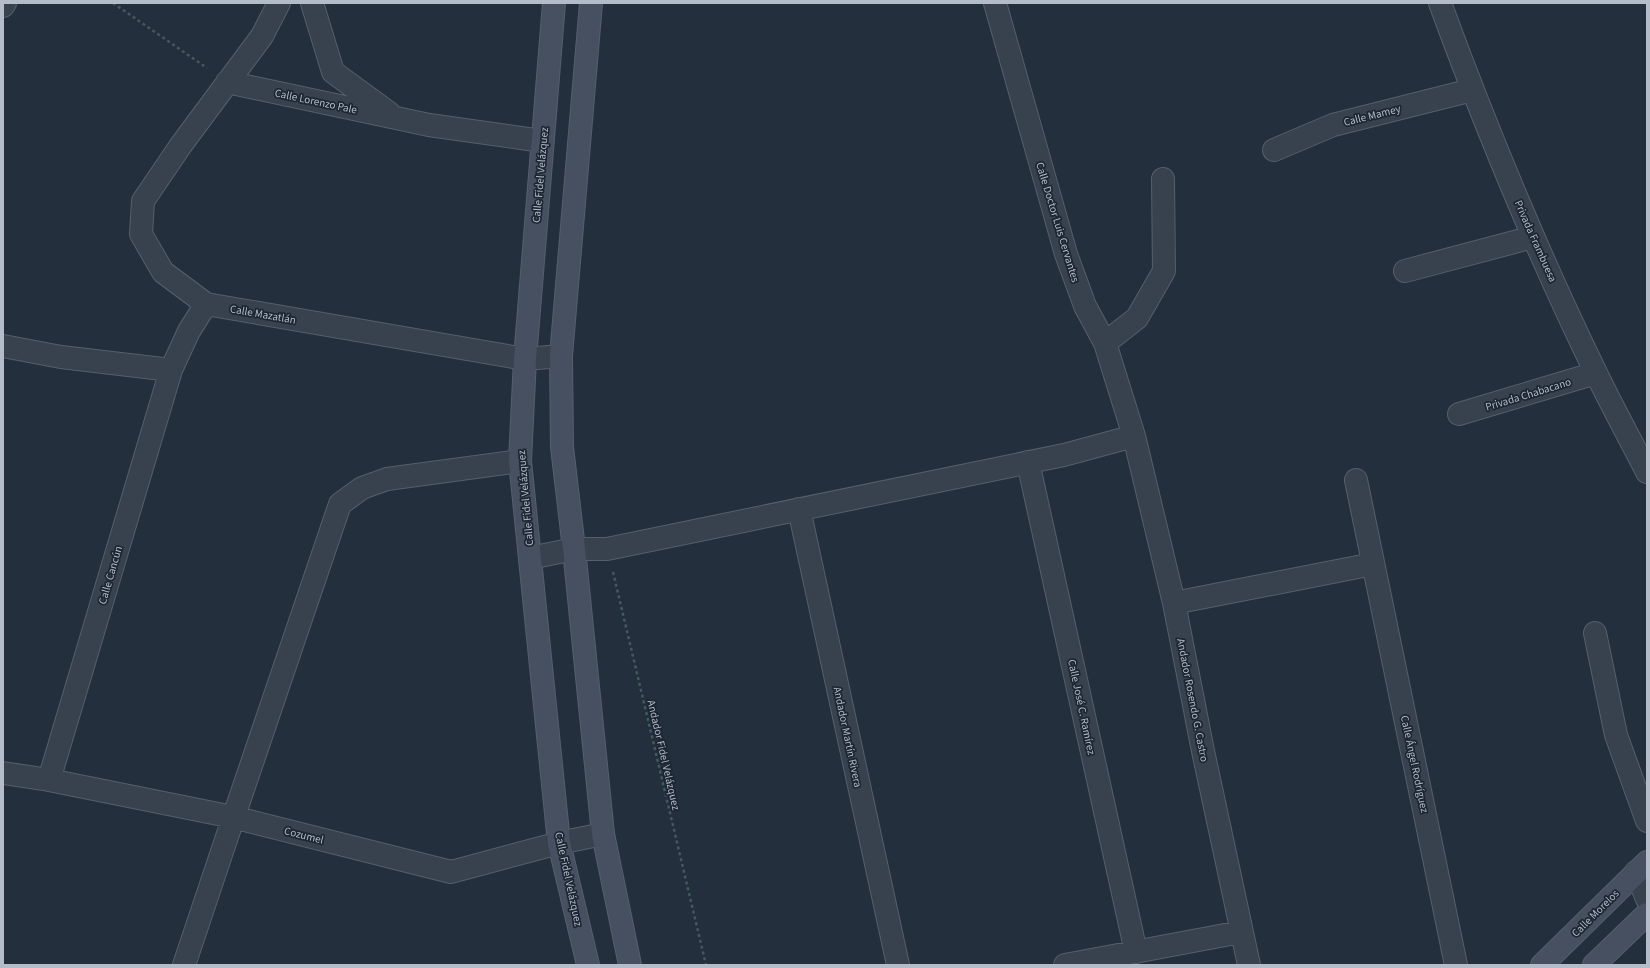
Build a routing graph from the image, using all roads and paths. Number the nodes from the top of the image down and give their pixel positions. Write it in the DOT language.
graph roads {
  1 [pos="5,3"];
  2 [pos="113,3"];
  3 [pos="279,3"];
  4 [pos="312,3"];
  5 [pos="554,3"];
  6 [pos="591,3"];
  7 [pos="995,3"];
  8 [pos="1440,3"];
  9 [pos="3,6"];
  10 [pos="227,82"];
  11 [pos="1472,90"];
  12 [pos="395,118"];
  13 [pos="542,141"];
  14 [pos="1274,150"];
  15 [pos="1163,179"];
  16 [pos="1533,238"];
  17 [pos="1405,271"];
  18 [pos="206,304"];
  19 [pos="1105,343"];
  20 [pos="3,347"];
  21 [pos="560,356"];
  22 [pos="525,359"];
  23 [pos="171,370"];
  24 [pos="1596,373"];
  25 [pos="1459,414"];
  26 [pos="1134,436"];
  27 [pos="520,461"];
  28 [pos="1028,462"];
  29 [pos="1647,472"];
  30 [pos="1356,480"];
  31 [pos="799,508"];
  32 [pos="574,549"];
  33 [pos="607,549"];
  34 [pos="530,558"];
  35 [pos="1373,564"];
  36 [pos="1174,603"];
  37 [pos="1595,633"];
  38 [pos="3,773"];
  39 [pos="49,780"];
  40 [pos="233,817"];
  41 [pos="1647,821"];
  42 [pos="603,834"];
  43 [pos="559,843"];
  44 [pos="1642,867"];
  45 [pos="1647,899"];
  46 [pos="1647,914"];
  47 [pos="1241,932"];
  48 [pos="1136,952"];
  49 [pos="184,965"];
  50 [pos="588,965"];
  51 [pos="630,965"];
  52 [pos="706,965"];
  53 [pos="898,965"];
  54 [pos="1065,965"];
  55 [pos="1249,965"];
  56 [pos="1456,965"];
  57 [pos="1542,965"];
  58 [pos="1594,965"];
  1 -- 9 [label="street"];
  2 -- 10 [label="path"];
  3 -- 10 [label="street"];
  4 -- 12 [label="street"];
  5 -- 13 [label="street, Calle Fidel Velázquez"];
  6 -- 21 [label="street"];
  7 -- 19 [label="street, Calle Doctor Luis Cervantes"];
  8 -- 11 [label="street, Privada Frambuesa"];
  10 -- 12 [label="street, Calle Lorenzo Pale"];
  10 -- 18 [label="street"];
  11 -- 14 [label="street, Calle Mamey"];
  11 -- 16 [label="street, Privada Frambuesa"];
  12 -- 13 [label="street, Calle Lorenzo Pale"];
  13 -- 22 [label="street, Calle Fidel Velázquez"];
  15 -- 19 [label="street"];
  16 -- 17 [label="street"];
  16 -- 24 [label="street, Privada Frambuesa"];
  18 -- 22 [label="street, Calle Mazatlán"];
  18 -- 23 [label="street"];
  19 -- 26 [label="street, Calle Doctor Luis Cervantes"];
  20 -- 23 [label="street"];
  21 -- 22 [label="street, Calle Mazatlán"];
  21 -- 32 [label="street"];
  22 -- 27 [label="street, Calle Fidel Velázquez"];
  23 -- 39 [label="street, Calle Cancún"];
  24 -- 25 [label="street, Privada Chabacano"];
  24 -- 29 [label="street, Privada Frambuesa"];
  26 -- 28 [label="street"];
  26 -- 36 [label="street, Andador Rosendo G. Castro"];
  27 -- 34 [label="street, Calle Fidel Velázquez"];
  27 -- 40 [label="street"];
  28 -- 31 [label="street"];
  28 -- 48 [label="street, Calle José C. Ramírez"];
  30 -- 35 [label="street, Calle Ángel Rodríguez"];
  31 -- 33 [label="street"];
  31 -- 53 [label="street, Andador Martín Rivera"];
  32 -- 33 [label="street"];
  32 -- 34 [label="street"];
  32 -- 42 [label="street"];
  33 -- 52 [label="path, Andador Fidel Velázquez"];
  34 -- 43 [label="street, Calle Fidel Velázquez"];
  35 -- 36 [label="street"];
  35 -- 56 [label="street, Calle Ángel Rodríguez"];
  36 -- 47 [label="street, Andador Rosendo G. Castro"];
  37 -- 41 [label="street"];
  38 -- 39 [label="street, Cozumel"];
  39 -- 40 [label="street, Cozumel"];
  40 -- 43 [label="street, Cozumel"];
  40 -- 49 [label="street"];
  42 -- 43 [label="street, Cozumel"];
  42 -- 51 [label="street"];
  43 -- 50 [label="street, Calle Fidel Velázquez"];
  44 -- 45 [label="street"];
  44 -- 57 [label="street, Calle Morelos"];
  46 -- 58 [label="street"];
  47 -- 48 [label="street"];
  47 -- 55 [label="street, Andador Rosendo G. Castro"];
  48 -- 54 [label="street"];
}
